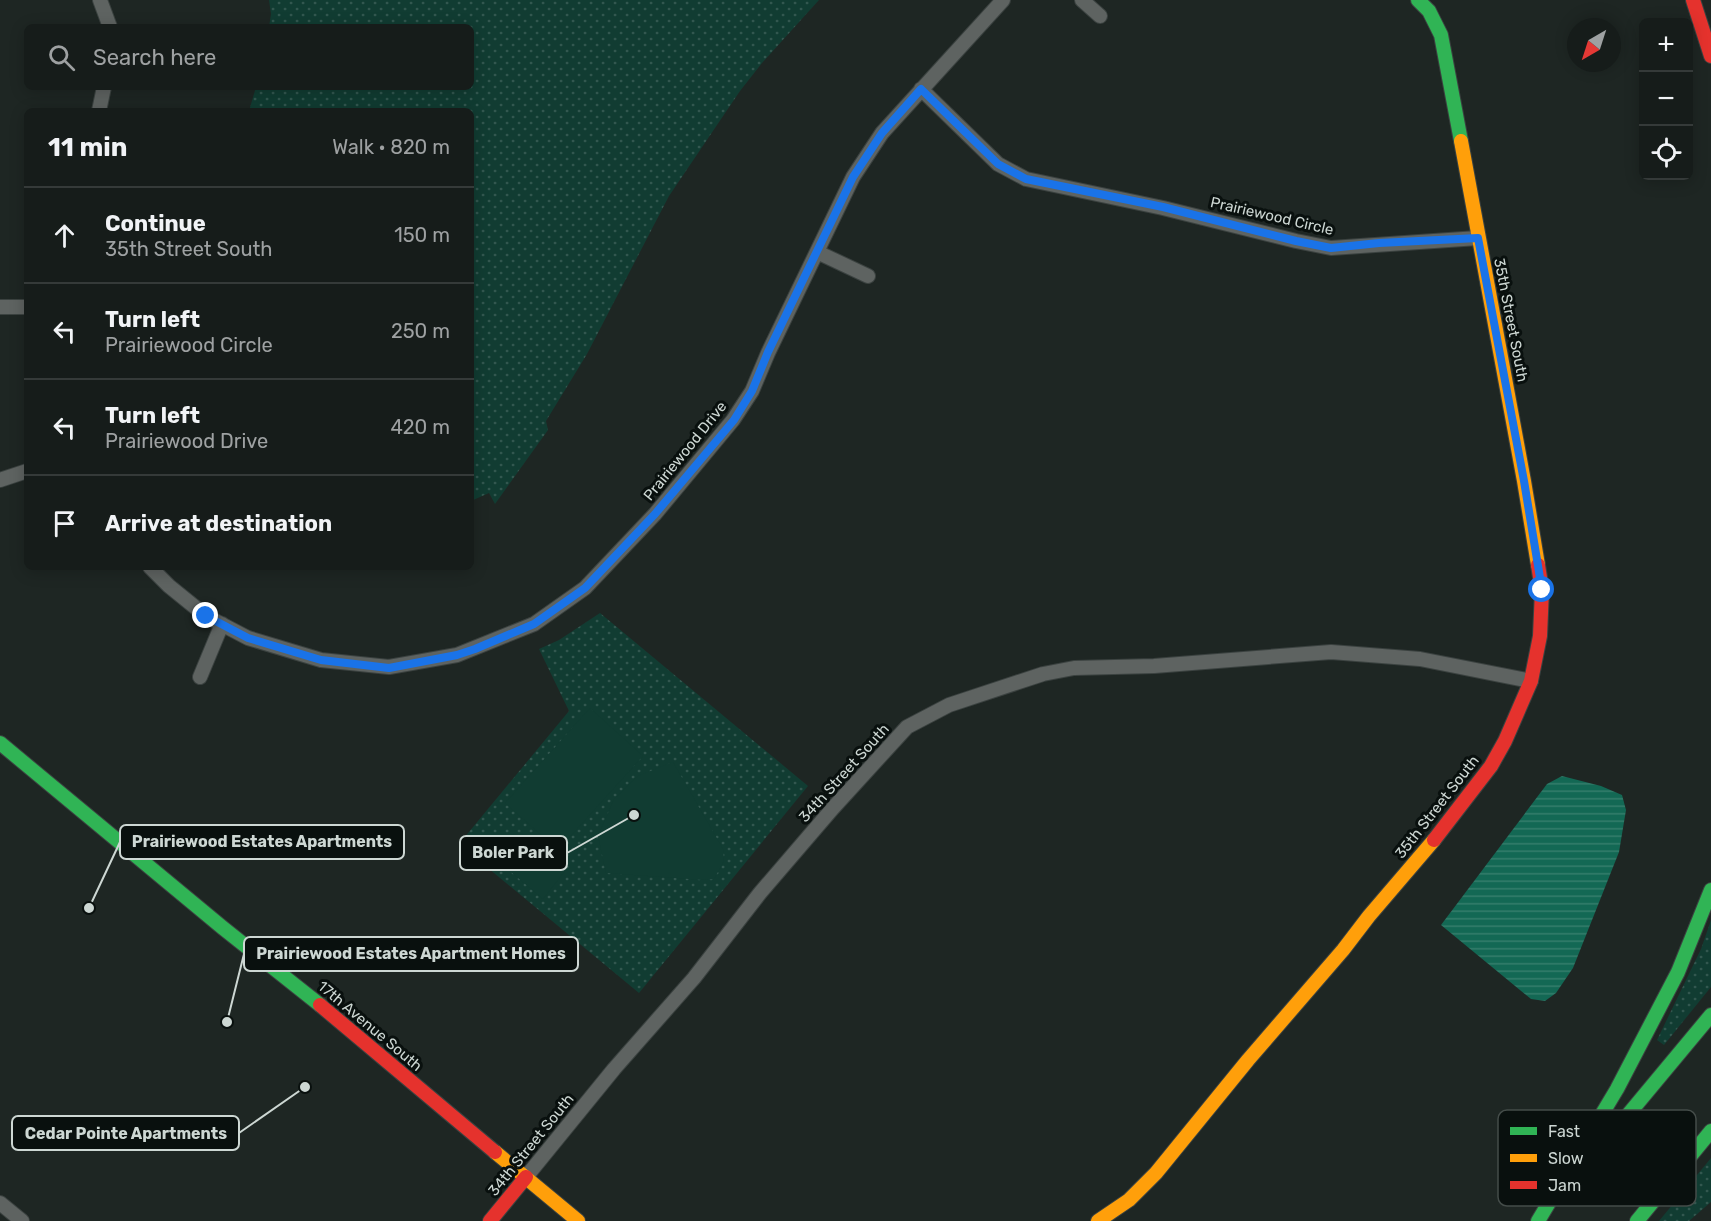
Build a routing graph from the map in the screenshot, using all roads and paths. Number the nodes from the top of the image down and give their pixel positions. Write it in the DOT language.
graph roads {
  1 [pos="100,0"];
  2 [pos="1003,0"];
  3 [pos="1082,0"];
  4 [pos="1418,0"];
  5 [pos="1693,0"];
  6 [pos="1100,16"];
  7 [pos="109,24"];
  8 [pos="1711,56"];
  9 [pos="921,89"];
  10 [pos="103,90"];
  11 [pos="100,108"];
  12 [pos="1478,238"];
  13 [pos="818,252"];
  14 [pos="868,276"];
  15 [pos="24,307"];
  16 [pos="0,308"];
  17 [pos="24,472"];
  18 [pos="0,480"];
  19 [pos="153,570"];
  20 [pos="222,624"];
  21 [pos="200,677"];
  22 [pos="1531,681"];
  23 [pos="0,743"];
  24 [pos="1711,890"];
  25 [pos="1711,1015"];
  26 [pos="1605,1110"];
  27 [pos="1632,1110"];
  28 [pos="1711,1131"];
  29 [pos="1696,1149"];
  30 [pos="526,1178"];
  31 [pos="0,1203"];
  32 [pos="1548,1206"];
  33 [pos="1552,1206"];
  34 [pos="1649,1206"];
  35 [pos="22,1221"];
  36 [pos="490,1221"];
  37 [pos="578,1221"];
  38 [pos="1098,1221"];
  39 [pos="1539,1221"];
  40 [pos="1637,1221"];
  1 -- 7 [label="street"];
  2 -- 9 [label="street, Prairiewood Drive"];
  3 -- 6 [label="street"];
  4 -- 12 [label="main road"];
  5 -- 8 [label="main road"];
  9 -- 12 [label="street, Prairiewood Circle"];
  9 -- 13 [label="street, Prairiewood Drive"];
  10 -- 11 [label="street"];
  12 -- 22 [label="main road, 35th Street South"];
  13 -- 14 [label="street"];
  13 -- 20 [label="street, Prairiewood Drive"];
  15 -- 16 [label="street"];
  17 -- 18 [label="street"];
  19 -- 20 [label="street, Prairiewood Drive"];
  20 -- 21 [label="street"];
  22 -- 30 [label="street, 34th Street South"];
  22 -- 38 [label="main road, 35th Street South"];
  23 -- 30 [label="main road, 17th Avenue South"];
  24 -- 26 [label="main road"];
  25 -- 27 [label="main road"];
  28 -- 29 [label="main road"];
  30 -- 36 [label="main road, 34th Street South"];
  30 -- 37 [label="main road, 17th Avenue South"];
  31 -- 35 [label="street"];
  32 -- 39 [label="main road"];
  33 -- 39 [label="main road"];
  34 -- 40 [label="main road"];
}
